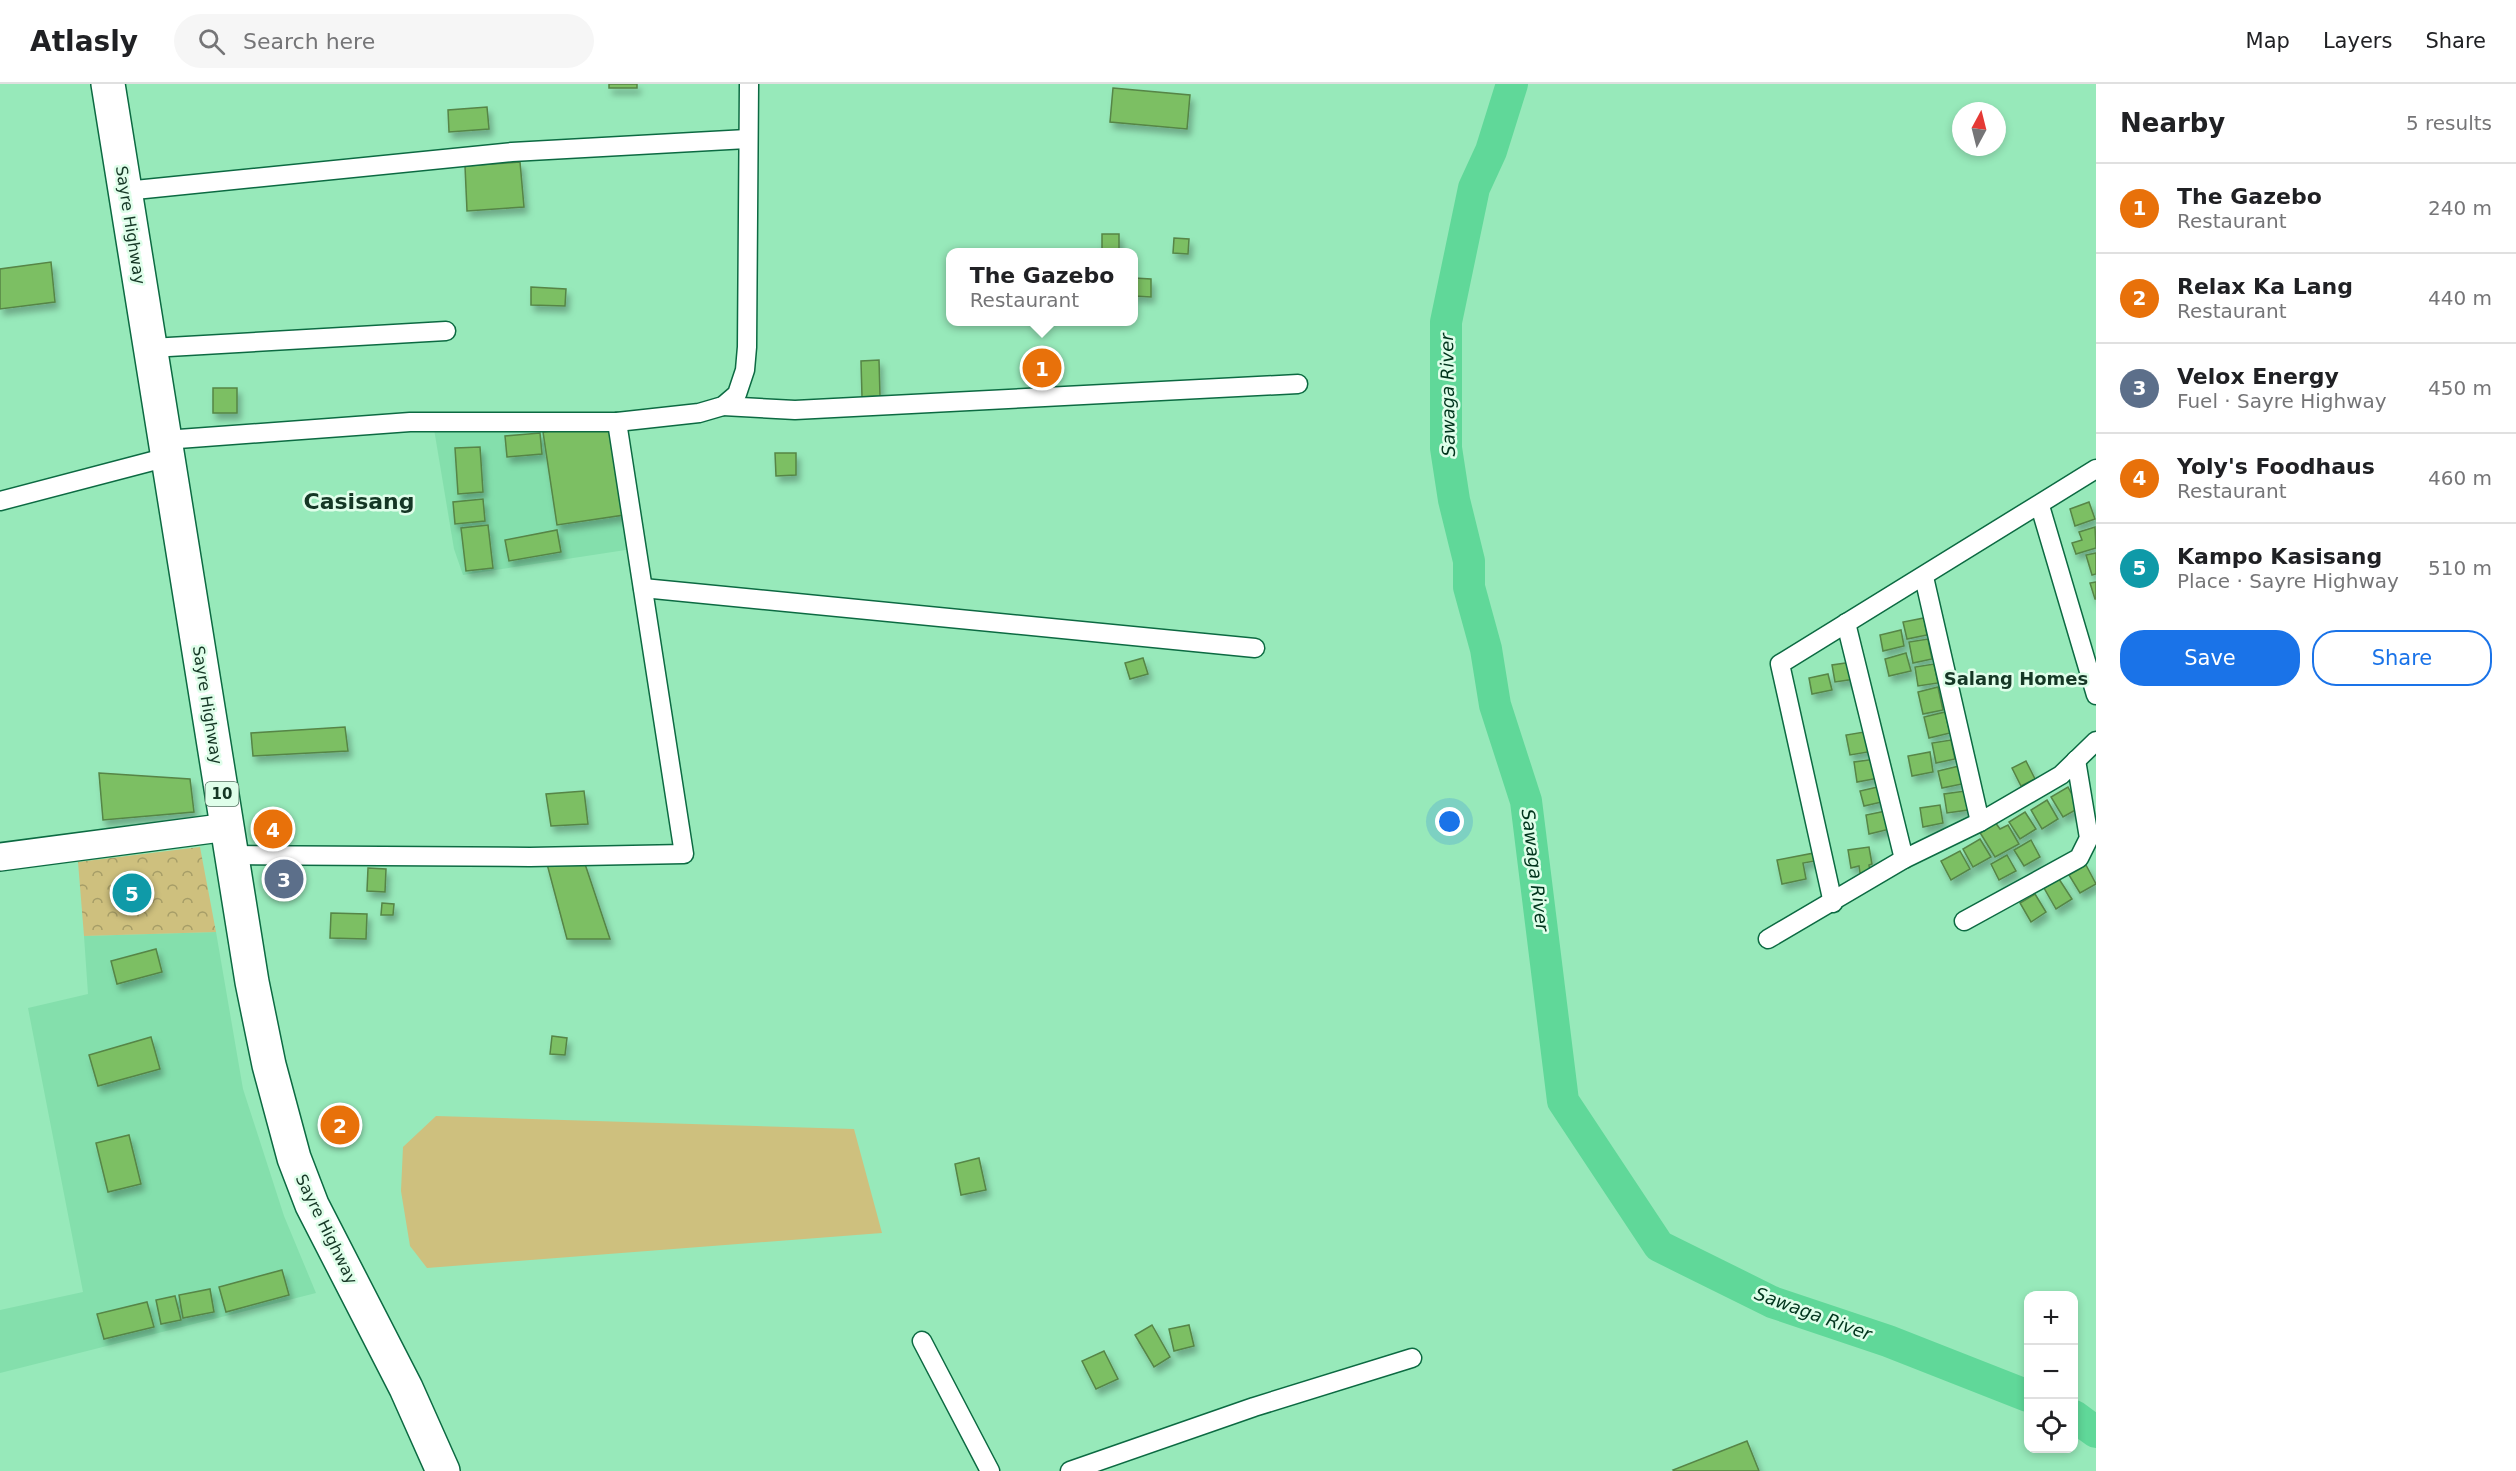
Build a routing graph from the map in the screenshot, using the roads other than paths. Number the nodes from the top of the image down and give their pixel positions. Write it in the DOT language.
graph roads {
  1 [pos="108,84"];
  2 [pos="749,84"];
  3 [pos="747,139"];
  4 [pos="125,191"];
  5 [pos="446,331"];
  6 [pos="151,348"];
  7 [pos="1298,384"];
  8 [pos="723,406"];
  9 [pos="617,422"];
  10 [pos="167,448"];
  11 [pos="2096,469"];
  12 [pos="0,501"];
  13 [pos="2040,506"];
  14 [pos="1923,577"];
  15 [pos="643,588"];
  16 [pos="1846,623"];
  17 [pos="1255,648"];
  18 [pos="2096,695"];
  19 [pos="2096,741"];
  20 [pos="2076,760"];
  21 [pos="1980,822"];
  22 [pos="230,841"];
  23 [pos="0,857"];
  24 [pos="1904,859"];
  25 [pos="1833,903"];
  26 [pos="1964,921"];
  27 [pos="1768,939"];
  28 [pos="922,1341"];
  29 [pos="1412,1358"];
  30 [pos="443,1471"];
  31 [pos="990,1471"];
  32 [pos="1070,1471"];
  1 -- 4 [label="highway, Sayre Highway / 10"];
  2 -- 3 [label="street"];
  3 -- 4 [label="street"];
  3 -- 8 [label="street"];
  4 -- 6 [label="highway, Sayre Highway / 10"];
  5 -- 6 [label="street"];
  6 -- 10 [label="highway, Sayre Highway / 10"];
  7 -- 8 [label="street"];
  8 -- 9 [label="street"];
  9 -- 10 [label="street"];
  9 -- 15 [label="street"];
  10 -- 12 [label="street"];
  10 -- 22 [label="highway, Sayre Highway / 10"];
  11 -- 13 [label="street"];
  13 -- 14 [label="street"];
  13 -- 18 [label="street"];
  14 -- 16 [label="street"];
  14 -- 21 [label="street"];
  15 -- 17 [label="street"];
  15 -- 22 [label="street"];
  16 -- 24 [label="street"];
  16 -- 25 [label="street"];
  19 -- 20 [label="street"];
  20 -- 21 [label="street"];
  20 -- 26 [label="street"];
  21 -- 24 [label="street"];
  22 -- 23 [label="street"];
  22 -- 30 [label="highway, Sayre Highway / 10"];
  24 -- 25 [label="street"];
  25 -- 27 [label="street"];
  28 -- 31 [label="street"];
  29 -- 32 [label="street"];
}
